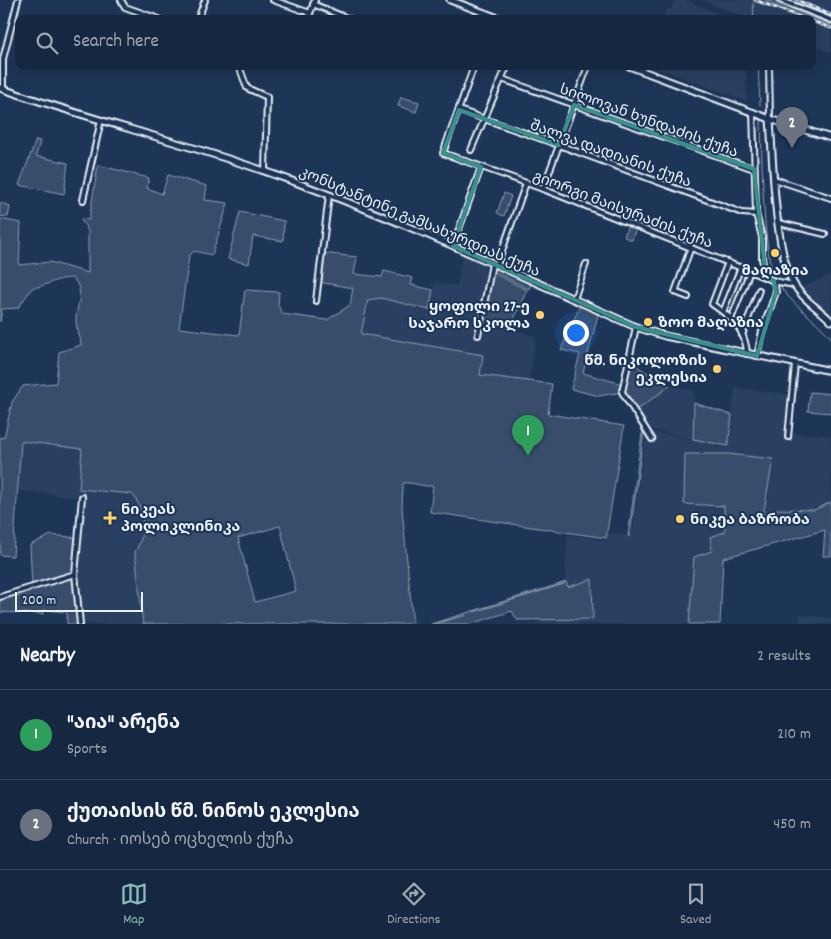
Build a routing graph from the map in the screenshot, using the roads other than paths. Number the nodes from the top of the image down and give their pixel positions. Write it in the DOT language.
graph roads {
  1 [pos="18,0"];
  2 [pos="121,0"];
  3 [pos="205,0"];
  4 [pos="273,0"];
  5 [pos="450,0"];
  6 [pos="780,0"];
  7 [pos="314,2"];
  8 [pos="310,13"];
  9 [pos="147,15"];
  10 [pos="199,15"];
  11 [pos="341,15"];
  12 [pos="485,15"];
  13 [pos="831,20"];
  14 [pos="240,70"];
  15 [pos="473,70"];
  16 [pos="505,70"];
  17 [pos="587,70"];
  18 [pos="640,70"];
  19 [pos="769,70"];
  20 [pos="502,79"];
  21 [pos="2,89"];
  22 [pos="574,105"];
  23 [pos="459,110"];
  24 [pos="753,112"];
  25 [pos="484,118"];
  26 [pos="770,119"];
  27 [pos="101,120"];
  28 [pos="831,138"];
  29 [pos="559,145"];
  30 [pos="472,150"];
  31 [pos="481,167"];
  32 [pos="754,169"];
  33 [pos="265,172"];
  34 [pos="774,179"];
  35 [pos="526,183"];
  36 [pos="544,190"];
  37 [pos="329,195"];
  38 [pos="831,198"];
  39 [pos="83,200"];
  40 [pos="756,214"];
  41 [pos="779,223"];
  42 [pos="825,234"];
  43 [pos="454,246"];
  44 [pos="691,247"];
  45 [pos="728,262"];
  46 [pos="494,264"];
  47 [pos="586,264"];
  48 [pos="741,267"];
  49 [pos="750,271"];
  50 [pos="766,277"];
  51 [pos="774,281"];
  52 [pos="794,285"];
  53 [pos="759,290"];
  54 [pos="688,297"];
  55 [pos="574,299"];
  56 [pos="316,300"];
  57 [pos="723,312"];
  58 [pos="731,319"];
  59 [pos="831,321"];
  60 [pos="636,327"];
  61 [pos="478,335"];
  62 [pos="742,335"];
  63 [pos="747,354"];
  64 [pos="757,356"];
  65 [pos="795,364"];
  66 [pos="831,371"];
  67 [pos="788,437"];
  68 [pos="652,439"];
  69 [pos="82,498"];
  70 [pos="74,574"];
  71 [pos="0,598"];
  72 [pos="80,624"];
  1 -- 21 [label="street"];
  2 -- 9 [label="street"];
  3 -- 10 [label="street"];
  4 -- 8 [label="street"];
  5 -- 12 [label="street"];
  6 -- 13 [label="street"];
  7 -- 8 [label="street"];
  7 -- 11 [label="street"];
  14 -- 33 [label="street"];
  15 -- 23 [label="street"];
  16 -- 20 [label="street"];
  17 -- 22 [label="street"];
  18 -- 24 [label="street"];
  19 -- 26 [label="street"];
  20 -- 22 [label="street, სილოვან ხუნდაძის ქუჩა"];
  20 -- 25 [label="street"];
  21 -- 27 [label="street, კონსტანტინე გამსახურდიას ქუჩა"];
  22 -- 29 [label="street"];
  22 -- 32 [label="street, სილოვან ხუნდაძის ქუჩა"];
  23 -- 25 [label="street, შალვა დადიანის ქუჩა"];
  23 -- 31 [label="street, გიორგი მაისურაძის ქუჩა"];
  24 -- 26 [label="street"];
  24 -- 32 [label="street"];
  25 -- 29 [label="street, შალვა დადიანის ქუჩა"];
  25 -- 30 [label="street"];
  26 -- 28 [label="street"];
  26 -- 34 [label="street"];
  27 -- 33 [label="street, კონსტანტინე გამსახურდიას ქუჩა"];
  27 -- 39 [label="street"];
  29 -- 36 [label="street"];
  29 -- 40 [label="street, შალვა დადიანის ქუჩა"];
  31 -- 35 [label="street, გიორგი მაისურაძის ქუჩა"];
  31 -- 43 [label="street"];
  32 -- 40 [label="street"];
  33 -- 37 [label="street, კონსტანტინე გამსახურდიას ქუჩა"];
  34 -- 38 [label="street"];
  34 -- 41 [label="street"];
  35 -- 36 [label="street, გიორგი მაისურაძის ქუჩა"];
  35 -- 46 [label="street"];
  36 -- 44 [label="street, გიორგი მაისურაძის ქუჩა"];
  37 -- 43 [label="street, კონსტანტინე გამსახურდიას ქუჩა"];
  37 -- 56 [label="street"];
  40 -- 50 [label="street"];
  41 -- 42 [label="street"];
  41 -- 52 [label="street"];
  43 -- 46 [label="street, კონსტანტინე გამსახურდიას ქუჩა"];
  44 -- 45 [label="street, გიორგი მაისურაძის ქუჩა"];
  44 -- 54 [label="street"];
  45 -- 48 [label="street, გიორგი მაისურაძის ქუჩა"];
  45 -- 57 [label="street"];
  46 -- 55 [label="street, კონსტანტინე გამსახურდიას ქუჩა"];
  46 -- 61 [label="street"];
  47 -- 55 [label="street"];
  48 -- 49 [label="street, გიორგი მაისურაძის ქუჩა"];
  48 -- 57 [label="street"];
  49 -- 50 [label="street, გიორგი მაისურაძის ქუჩა"];
  49 -- 58 [label="street"];
  50 -- 51 [label="street, გიორგი მაისურაძის ქუჩა"];
  51 -- 52 [label="street, გიორგი მაისურაძის ქუჩა"];
  51 -- 64 [label="street"];
  52 -- 59 [label="street"];
  53 -- 62 [label="street"];
  55 -- 60 [label="street, კონსტანტინე გამსახურდიას ქუჩა"];
  57 -- 58 [label="street"];
  58 -- 62 [label="street"];
  60 -- 63 [label="street, კონსტანტინე გამსახურდიას ქუჩა"];
  60 -- 68 [label="street"];
  62 -- 63 [label="street"];
  63 -- 64 [label="street, კონსტანტინე გამსახურდიას ქუჩა"];
  64 -- 65 [label="street, კონსტანტინე გამსახურდიას ქუჩა"];
  65 -- 66 [label="street, კონსტანტინე გამსახურდიას ქუჩა"];
  65 -- 67 [label="street"];
  69 -- 70 [label="street"];
  70 -- 71 [label="street"];
  70 -- 72 [label="street"];
}
